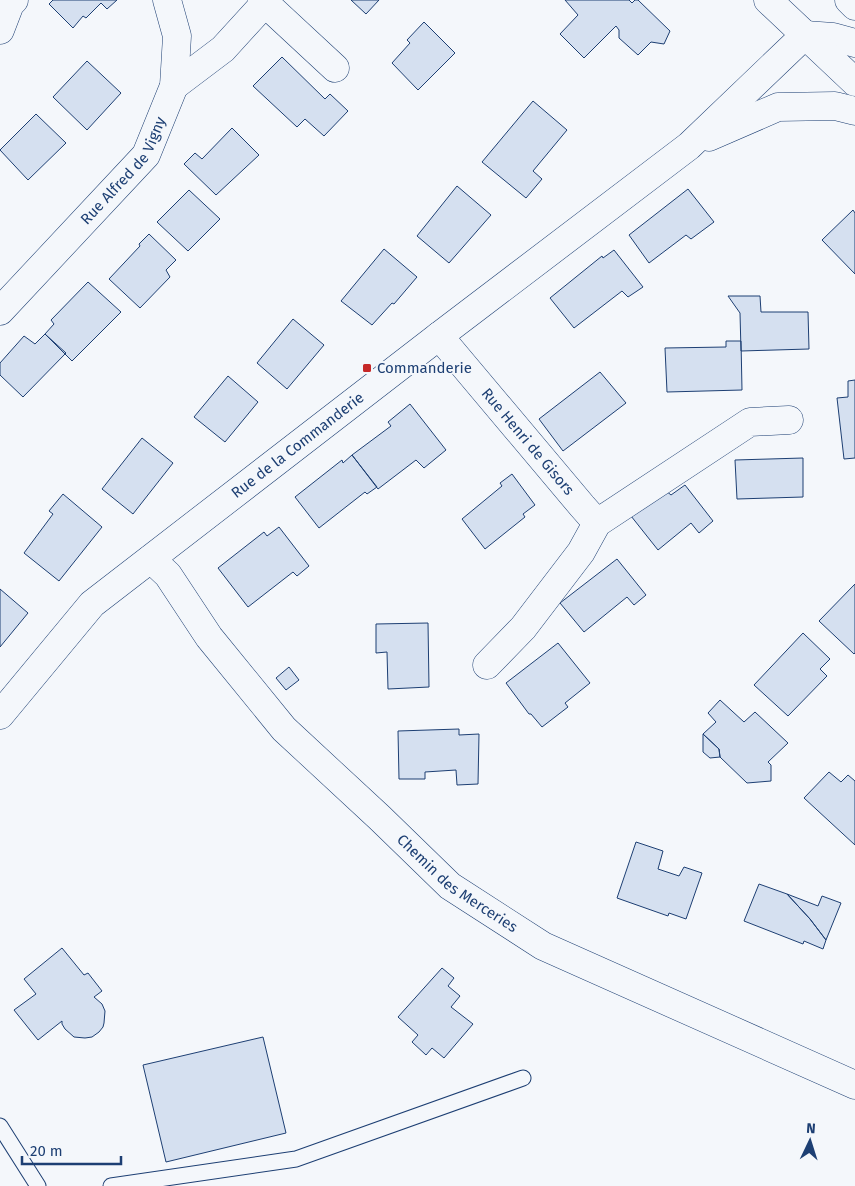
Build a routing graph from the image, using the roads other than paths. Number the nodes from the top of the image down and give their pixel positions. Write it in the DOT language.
graph roads {
  1 [pos="14,0"];
  2 [pos="167,0"];
  3 [pos="768,0"];
  4 [pos="849,0"];
  5 [pos="264,2"];
  6 [pos="855,6"];
  7 [pos="0,30"];
  8 [pos="805,35"];
  9 [pos="855,43"];
  10 [pos="335,68"];
  11 [pos="855,82"];
  12 [pos="174,86"];
  13 [pos="855,111"];
  14 [pos="690,146"];
  15 [pos="0,311"];
  16 [pos="438,336"];
  17 [pos="789,420"];
  18 [pos="597,523"];
  19 [pos="150,559"];
  20 [pos="487,665"];
  21 [pos="0,715"];
  22 [pos="523,1078"];
  23 [pos="855,1085"];
  24 [pos="0,1126"];
  25 [pos="38,1186"];
  26 [pos="111,1186"];
  1 -- 7 [label="street"];
  2 -- 12 [label="street, Rue Alfred de Vigny"];
  3 -- 8 [label="street"];
  4 -- 6 [label="street"];
  5 -- 10 [label="street"];
  5 -- 12 [label="street"];
  8 -- 9 [label="street"];
  8 -- 11 [label="street"];
  8 -- 14 [label="street, Rue de la Commanderie"];
  12 -- 15 [label="street, Rue Alfred de Vigny"];
  13 -- 14 [label="street, Rue de la Commanderie"];
  14 -- 16 [label="street, Rue de la Commanderie"];
  16 -- 18 [label="street, Rue Henri de Gisors"];
  16 -- 19 [label="street, Rue de la Commanderie"];
  17 -- 18 [label="street"];
  18 -- 20 [label="street"];
  19 -- 21 [label="street, Rue de la Commanderie"];
  19 -- 23 [label="street, Chemin des Merceries"];
  22 -- 26 [label="lane"];
  24 -- 25 [label="lane"];
}
